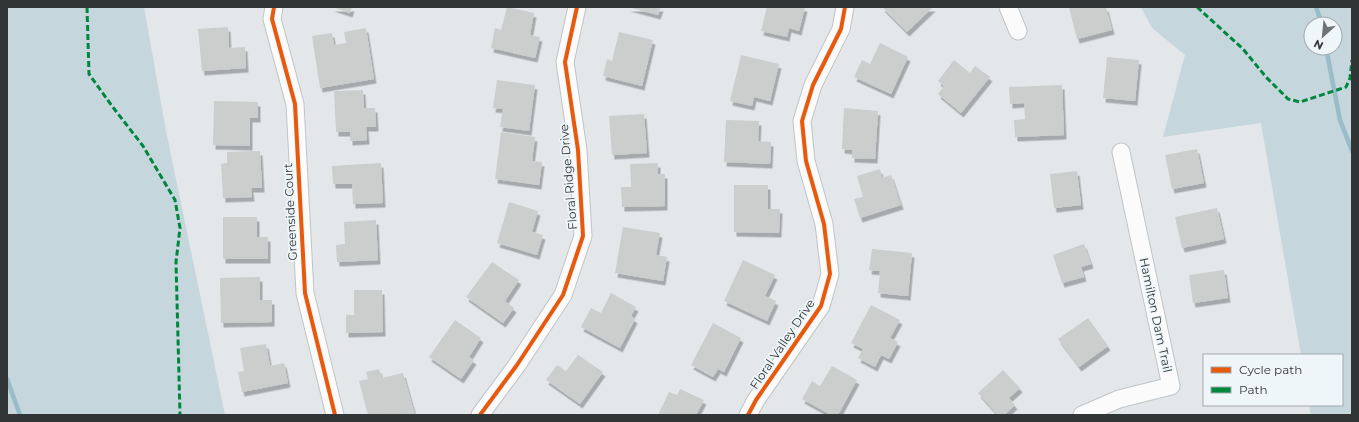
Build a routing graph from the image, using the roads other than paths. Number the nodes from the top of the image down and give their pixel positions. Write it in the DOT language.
graph roads {
  1 [pos="274,7"];
  2 [pos="577,7"];
  3 [pos="845,7"];
  4 [pos="1008,7"];
  5 [pos="1018,30"];
  6 [pos="1121,152"];
  7 [pos="335,415"];
  8 [pos="480,415"];
  9 [pos="748,415"];
  10 [pos="1082,415"];
  1 -- 7 [label="street, Greenside Court"];
  2 -- 8 [label="street, Floral Ridge Drive"];
  3 -- 9 [label="street, Floral Valley Drive"];
  4 -- 5 [label="street"];
  6 -- 10 [label="street, Hamilton Dam Trail"];
}
